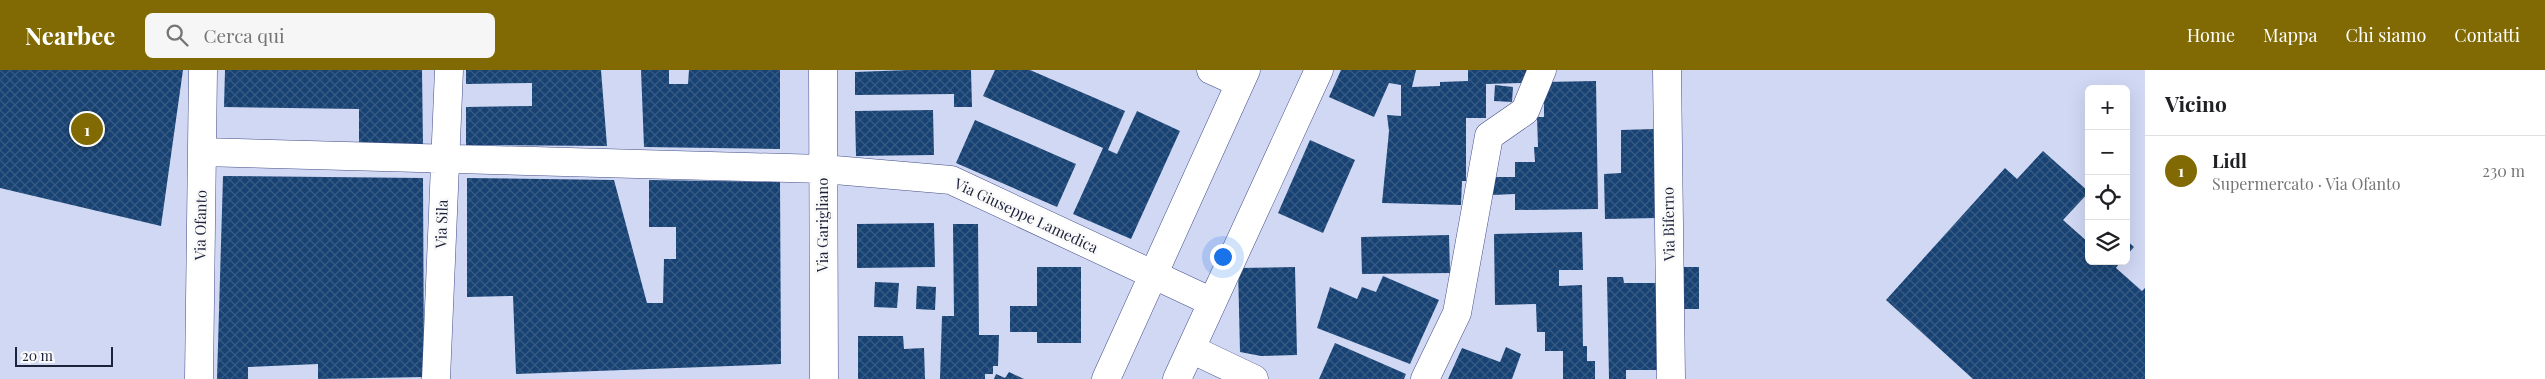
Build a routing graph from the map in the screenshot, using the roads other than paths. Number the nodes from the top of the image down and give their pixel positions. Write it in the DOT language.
graph roads {
  1 [pos="203,70"];
  2 [pos="449,70"];
  3 [pos="823,70"];
  4 [pos="1211,70"];
  5 [pos="1319,70"];
  6 [pos="1542,70"];
  7 [pos="1667,70"];
  8 [pos="1243,77"];
  9 [pos="202,152"];
  10 [pos="445,159"];
  11 [pos="828,170"];
  12 [pos="1154,275"];
  13 [pos="1212,302"];
  14 [pos="1191,348"];
  15 [pos="199,379"];
  16 [pos="436,379"];
  17 [pos="824,379"];
  18 [pos="1106,379"];
  19 [pos="1177,379"];
  20 [pos="1254,379"];
  21 [pos="1425,379"];
  22 [pos="1671,379"];
  1 -- 9 [label="street, Via Ofanto"];
  2 -- 10 [label="street, Via Sila"];
  3 -- 11 [label="street, Via Garigliano"];
  4 -- 8 [label="street"];
  5 -- 13 [label="street"];
  6 -- 21 [label="street"];
  7 -- 22 [label="street, Via Biferno"];
  8 -- 12 [label="street"];
  9 -- 10 [label="street, Via Giuseppe Lamedica"];
  9 -- 15 [label="street, Via Ofanto"];
  10 -- 11 [label="street, Via Giuseppe Lamedica"];
  10 -- 16 [label="street, Via Sila"];
  11 -- 12 [label="street, Via Giuseppe Lamedica"];
  11 -- 17 [label="street, Via Garigliano"];
  12 -- 13 [label="street, Via Giuseppe Lamedica"];
  12 -- 18 [label="street"];
  13 -- 14 [label="street"];
  14 -- 19 [label="street"];
  14 -- 20 [label="street"];
}
